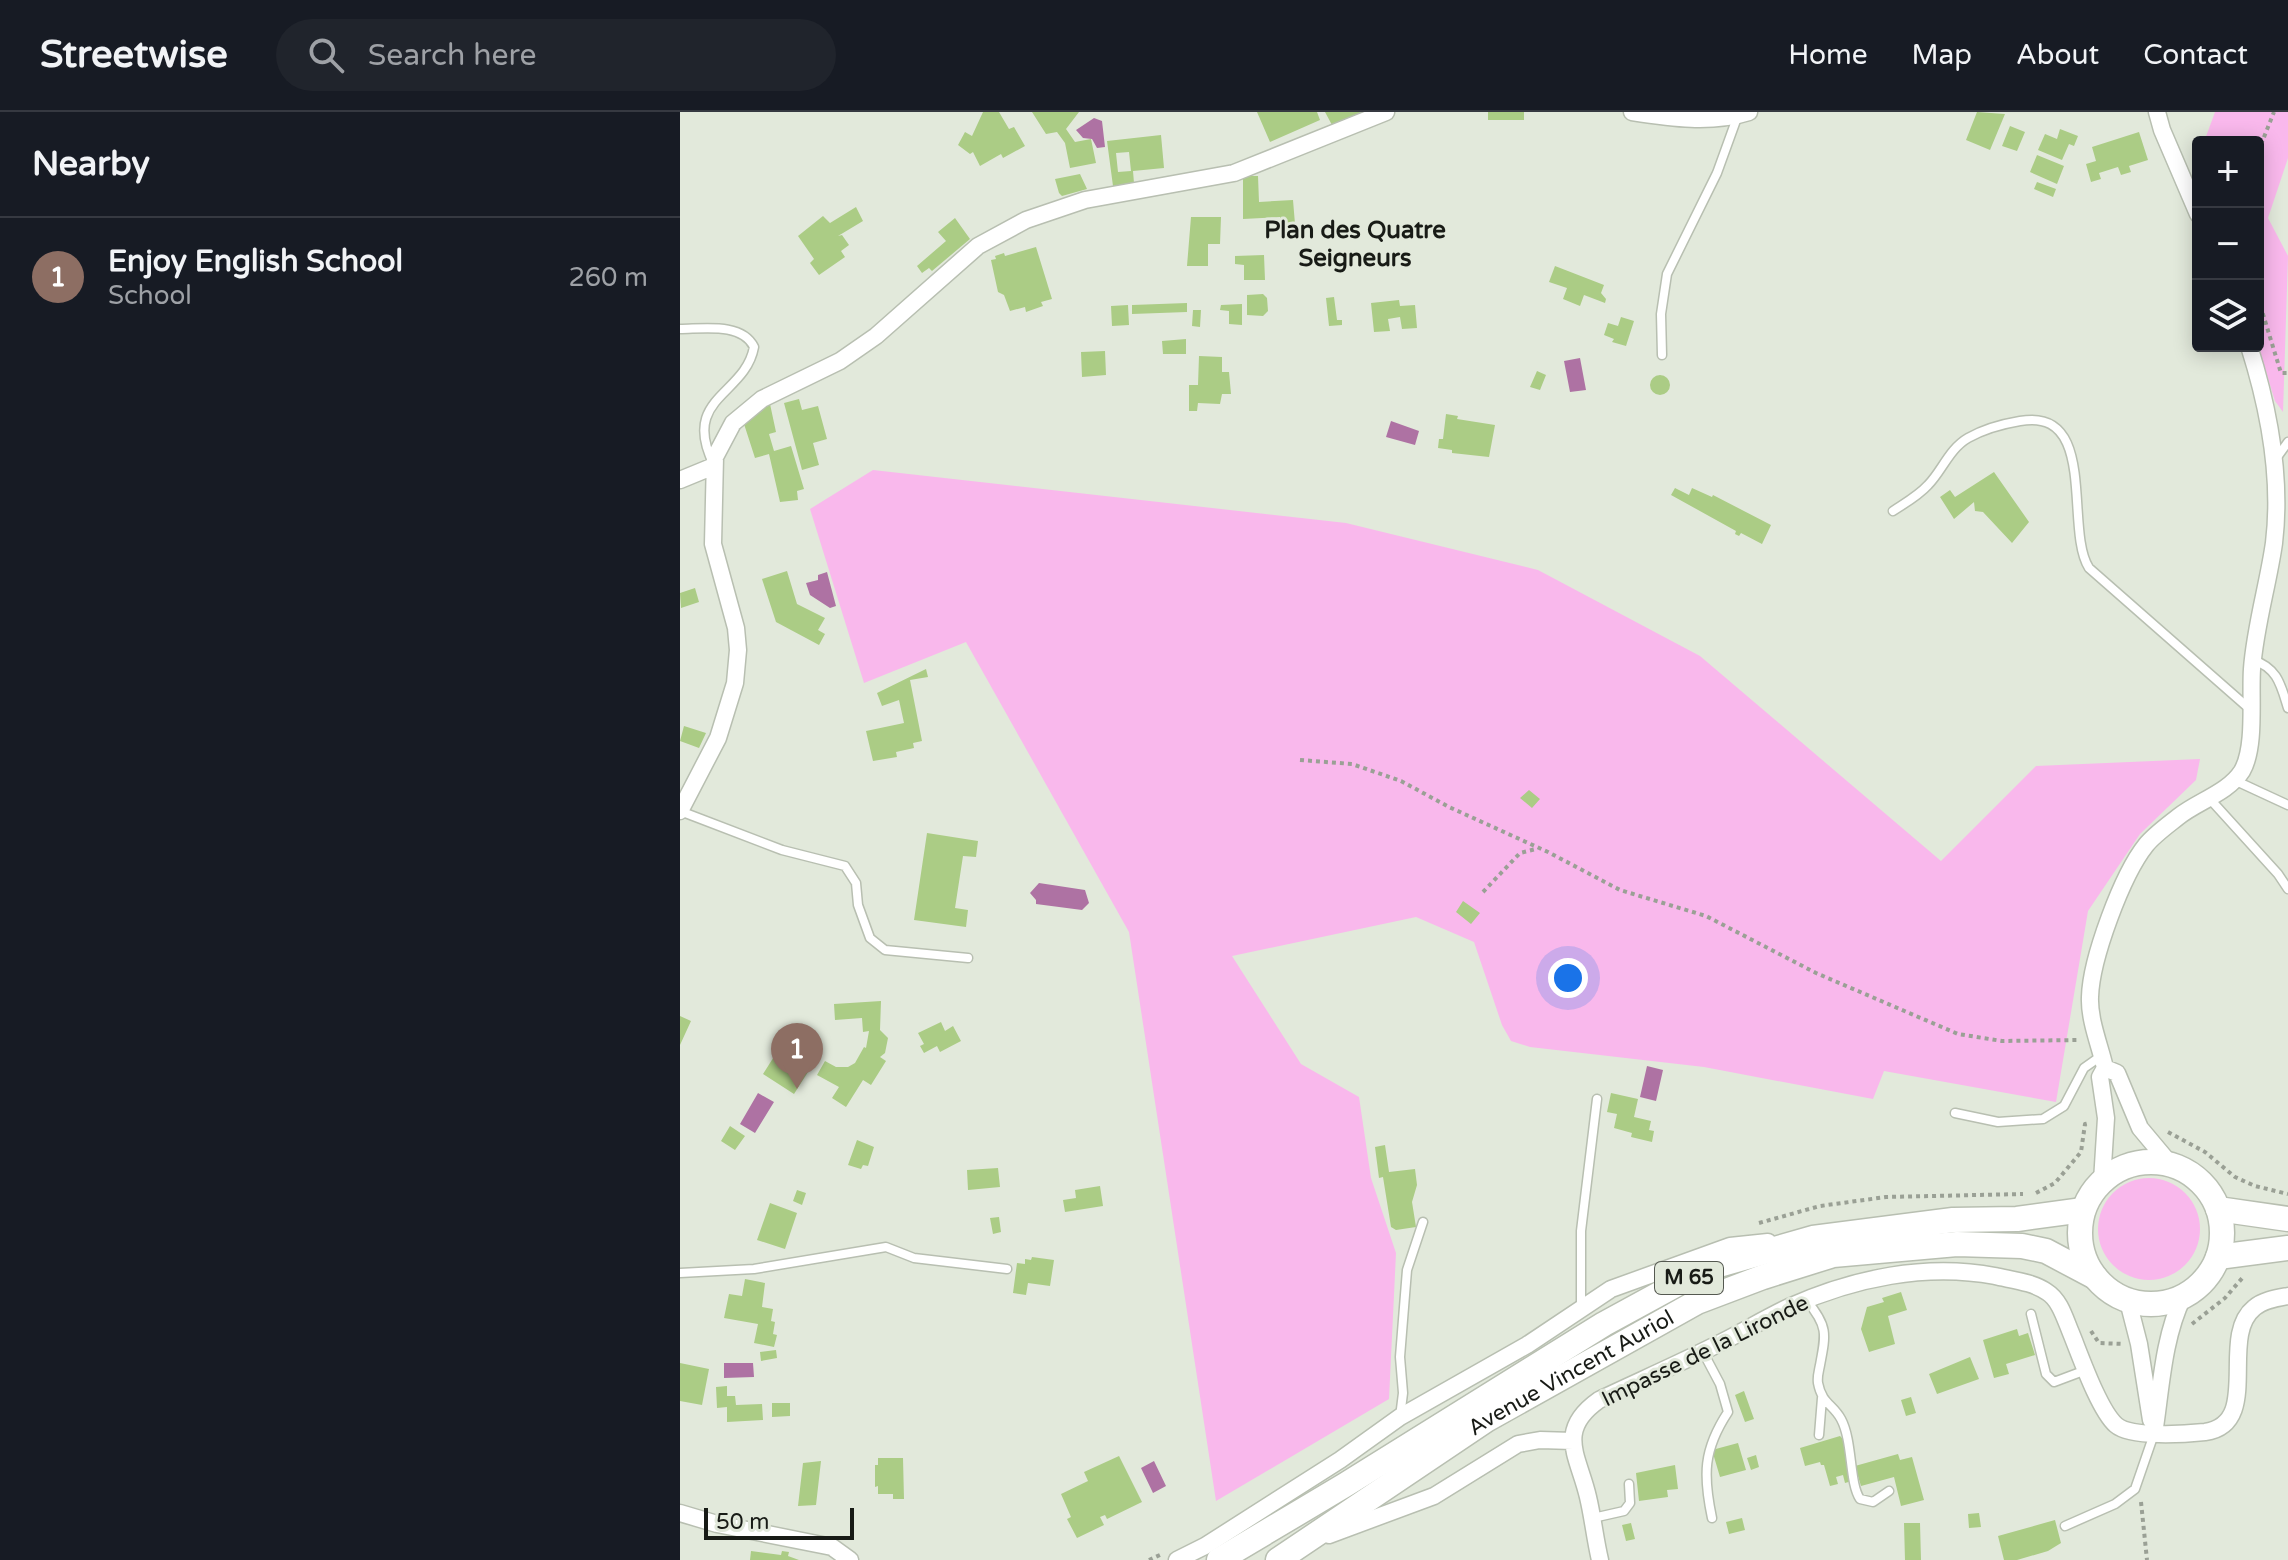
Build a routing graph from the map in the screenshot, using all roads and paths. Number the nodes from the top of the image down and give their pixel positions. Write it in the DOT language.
graph roads {
  1 [pos="1386,112"];
  2 [pos="1632,112"];
  3 [pos="2157,112"];
  4 [pos="2274,112"];
  5 [pos="1744,114"];
  6 [pos="2264,137"];
  7 [pos="2195,208"];
  8 [pos="2264,318"];
  9 [pos="680,329"];
  10 [pos="2251,352"];
  11 [pos="1662,355"];
  12 [pos="2288,373"];
  13 [pos="704,399"];
  14 [pos="694,431"];
  15 [pos="2288,442"];
  16 [pos="2275,461"];
  17 [pos="714,466"];
  18 [pos="680,480"];
  19 [pos="1893,511"];
  20 [pos="2253,660"];
  21 [pos="2288,708"];
  22 [pos="2252,712"];
  23 [pos="1300,760"];
  24 [pos="2234,780"];
  25 [pos="2209,798"];
  26 [pos="2288,805"];
  27 [pos="680,811"];
  28 [pos="1538,848"];
  29 [pos="2288,889"];
  30 [pos="1483,892"];
  31 [pos="968,958"];
  32 [pos="2098,1037"];
  33 [pos="2104,1062"];
  34 [pos="1597,1099"];
  35 [pos="1955,1113"];
  36 [pos="2162,1130"];
  37 [pos="2171,1165"];
  38 [pos="2102,1181"];
  39 [pos="2288,1194"];
  40 [pos="2218,1209"];
  41 [pos="2083,1210"];
  42 [pos="2288,1219"];
  43 [pos="1423,1222"];
  44 [pos="1813,1238"];
  45 [pos="2288,1248"];
  46 [pos="2218,1257"];
  47 [pos="1007,1269"];
  48 [pos="2251,1272"];
  49 [pos="680,1273"];
  50 [pos="2095,1277"];
  51 [pos="2288,1296"];
  52 [pos="2183,1297"];
  53 [pos="1807,1301"];
  54 [pos="2128,1301"];
  55 [pos="1581,1309"];
  56 [pos="2031,1314"];
  57 [pos="2186,1333"];
  58 [pos="1702,1352"];
  59 [pos="2086,1370"];
  60 [pos="1822,1398"];
  61 [pos="1400,1417"];
  62 [pos="2154,1434"];
  63 [pos="1819,1435"];
  64 [pos="1573,1441"];
  65 [pos="1629,1484"];
  66 [pos="2135,1489"];
  67 [pos="1889,1491"];
  68 [pos="680,1513"];
  69 [pos="1593,1518"];
  70 [pos="1712,1518"];
  71 [pos="2065,1526"];
  72 [pos="1304,1545"];
  73 [pos="850,1560"];
  74 [pos="1177,1560"];
  75 [pos="1219,1560"];
  76 [pos="1278,1560"];
  77 [pos="1600,1560"];
  78 [pos="2147,1560"];
  1 -- 17 [label="street"];
  2 -- 5 [label="street"];
  3 -- 7 [label="street"];
  4 -- 6 [label="path"];
  5 -- 11 [label="lane"];
  8 -- 12 [label="path"];
  9 -- 13 [label="lane"];
  10 -- 16 [label="street"];
  14 -- 17 [label="lane"];
  15 -- 16 [label="lane"];
  16 -- 20 [label="street"];
  17 -- 18 [label="street"];
  17 -- 27 [label="street"];
  19 -- 22 [label="lane"];
  20 -- 21 [label="lane"];
  20 -- 22 [label="street"];
  22 -- 24 [label="street"];
  23 -- 28 [label="path"];
  24 -- 25 [label="street"];
  24 -- 26 [label="lane"];
  25 -- 29 [label="lane"];
  25 -- 32 [label="street"];
  27 -- 31 [label="lane"];
  28 -- 30 [label="path"];
  28 -- 32 [label="path"];
  32 -- 33 [label="street"];
  33 -- 35 [label="lane"];
  33 -- 37 [label="street"];
  33 -- 38 [label="street"];
  34 -- 55 [label="lane"];
  36 -- 39 [label="path"];
  37 -- 38 [label="main road"];
  37 -- 40 [label="main road"];
  38 -- 41 [label="main road"];
  40 -- 42 [label="main road"];
  40 -- 46 [label="main road"];
  41 -- 44 [label="main road, Avenue Vincent Auriol / M 65"];
  41 -- 50 [label="main road"];
  43 -- 61 [label="lane"];
  44 -- 55 [label="street, Avenue Vincent Auriol"];
  44 -- 75 [label="main road, Avenue Vincent Auriol / M 65"];
  45 -- 46 [label="main road"];
  46 -- 52 [label="main road"];
  47 -- 49 [label="lane"];
  48 -- 57 [label="path"];
  50 -- 54 [label="main road"];
  50 -- 72 [label="main road, Avenue Vincent Auriol / M 65"];
  51 -- 62 [label="street, Impasse de la Lironde"];
  52 -- 54 [label="main road"];
  52 -- 62 [label="street"];
  53 -- 58 [label="street, Impasse de la Lironde"];
  53 -- 59 [label="street, Impasse de la Lironde"];
  53 -- 60 [label="lane"];
  54 -- 62 [label="street"];
  55 -- 61 [label="street, Avenue Vincent Auriol"];
  56 -- 59 [label="lane"];
  58 -- 64 [label="street, Impasse de la Lironde"];
  58 -- 70 [label="lane"];
  59 -- 62 [label="street, Impasse de la Lironde"];
  60 -- 63 [label="lane"];
  60 -- 67 [label="lane"];
  61 -- 74 [label="street, Avenue Vincent Auriol"];
  62 -- 66 [label="lane"];
  64 -- 69 [label="street"];
  64 -- 72 [label="street, Avenue Vincent Auriol"];
  65 -- 69 [label="lane"];
  66 -- 71 [label="lane"];
  66 -- 78 [label="path"];
  68 -- 73 [label="street"];
  69 -- 77 [label="street"];
  72 -- 76 [label="main road, Avenue Vincent Auriol / M 65"];
}
